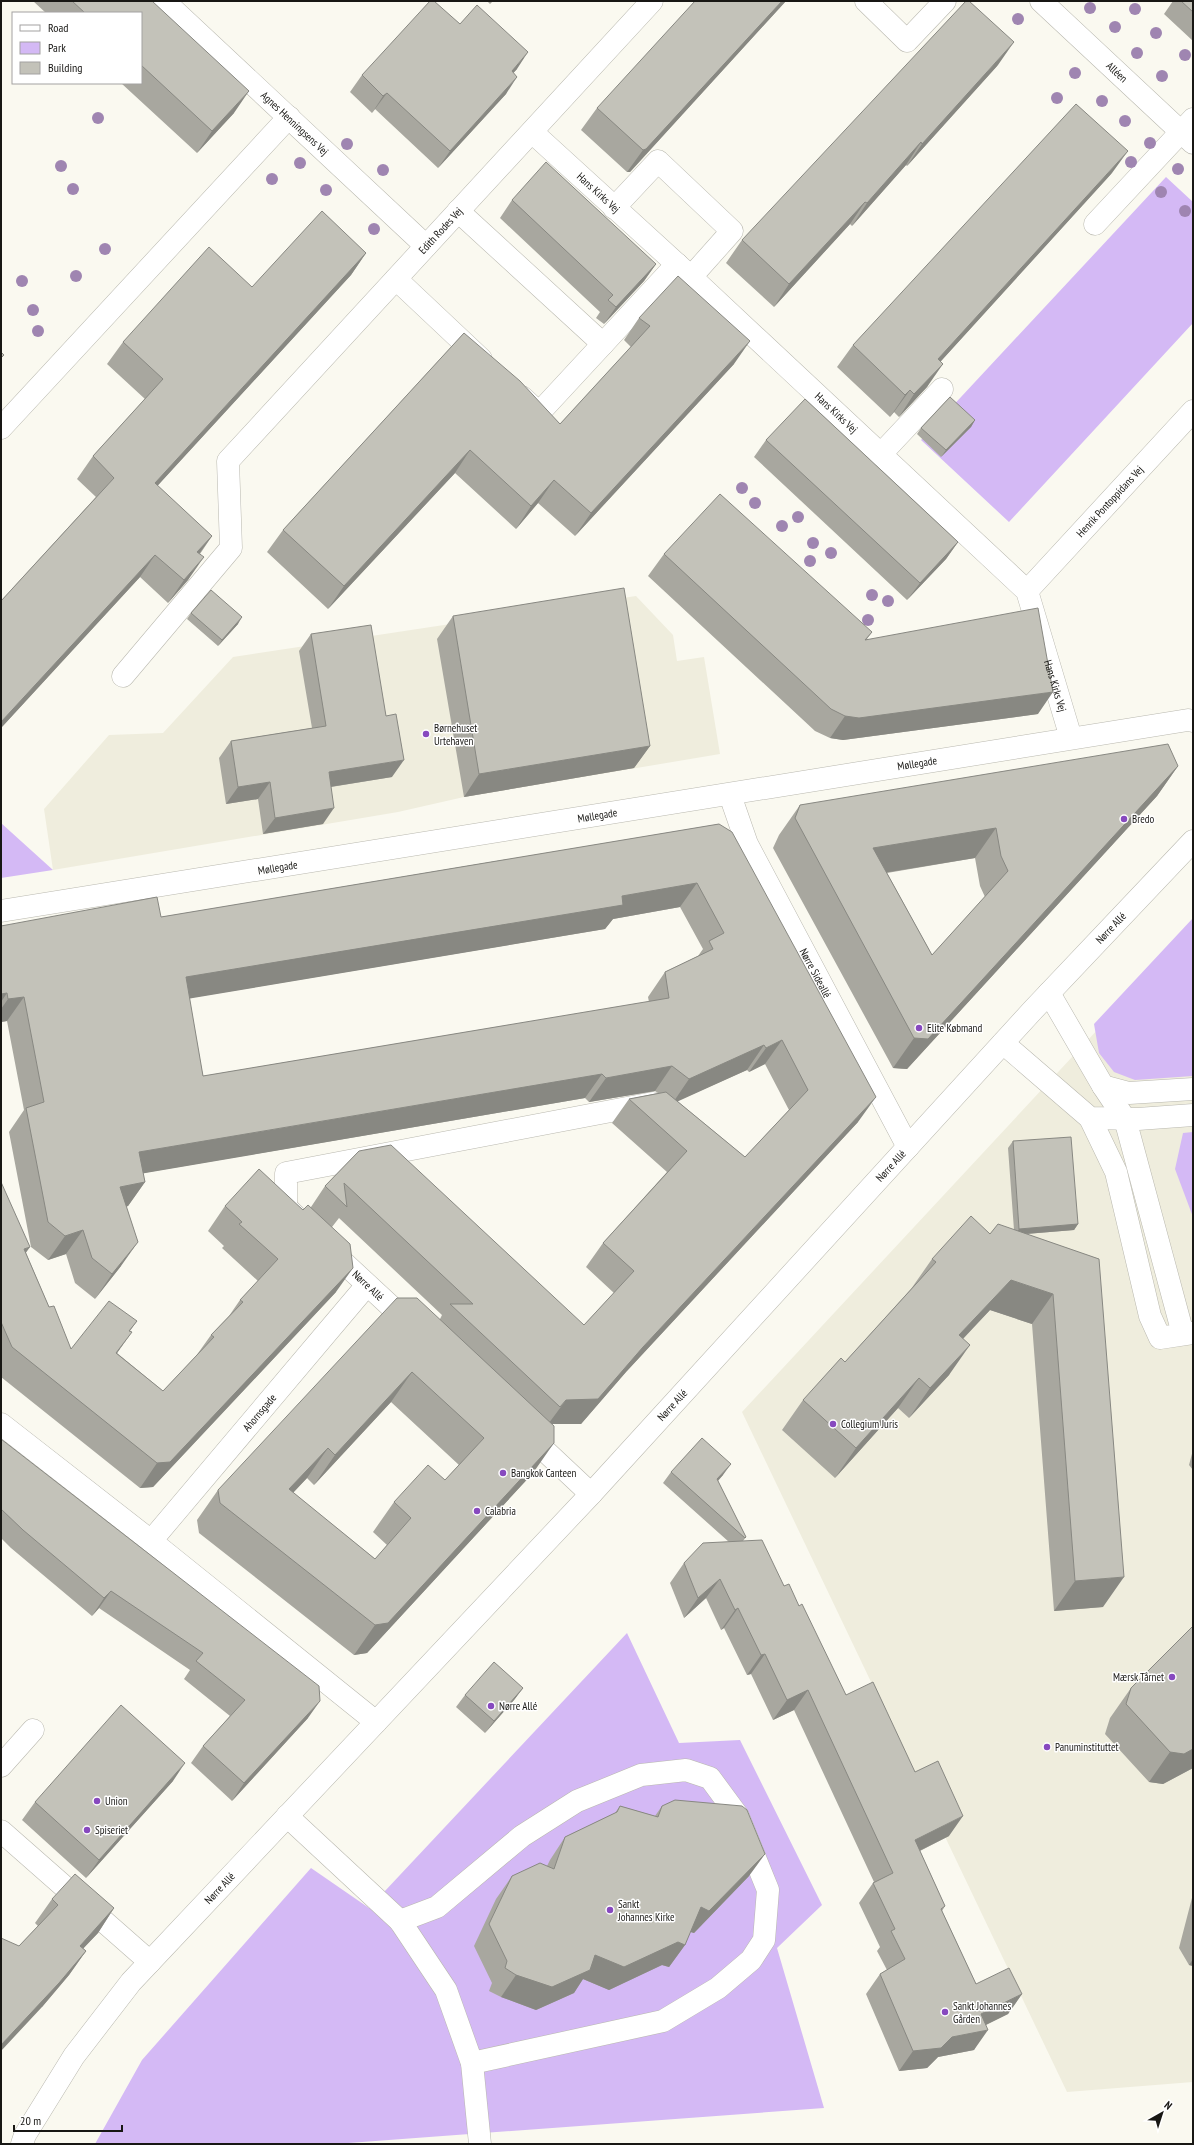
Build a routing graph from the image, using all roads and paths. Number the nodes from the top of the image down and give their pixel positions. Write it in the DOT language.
graph roads {
  1 [pos="164,1"];
  2 [pos="652,1"];
  3 [pos="866,1"];
  4 [pos="945,1"];
  5 [pos="1041,1"];
  6 [pos="289,117"];
  7 [pos="1189,131"];
  8 [pos="532,132"];
  9 [pos="614,208"];
  10 [pos="458,211"];
  11 [pos="1095,224"];
  12 [pos="426,246"];
  13 [pos="684,271"];
  14 [pos="396,279"];
  15 [pos="603,344"];
  16 [pos="942,389"];
  17 [pos="1193,412"];
  18 [pos="1,428"];
  19 [pos="880,455"];
  20 [pos="1027,591"];
  21 [pos="123,676"];
  22 [pos="1193,721"];
  23 [pos="1071,738"];
  24 [pos="730,795"];
  25 [pos="1193,841"];
  26 [pos="1,911"];
  27 [pos="1049,993"];
  28 [pos="1003,1043"];
  29 [pos="1103,1086"];
  30 [pos="1193,1089"];
  31 [pos="1193,1116"];
  32 [pos="669,1117"];
  33 [pos="1090,1118"];
  34 [pos="1125,1119"];
  35 [pos="908,1147"];
  36 [pos="394,1152"];
  37 [pos="411,1168"];
  38 [pos="367,1285"];
  39 [pos="1188,1334"];
  40 [pos="425,1339"];
  41 [pos="510,1419"];
  42 [pos="1,1424"];
  43 [pos="591,1494"];
  44 [pos="151,1541"];
  45 [pos="376,1722"];
  46 [pos="33,1730"];
  47 [pos="1,1766"];
  48 [pos="287,1816"];
  49 [pos="1,1831"];
  50 [pos="400,1921"];
  51 [pos="150,1962"];
  52 [pos="472,2063"];
  53 [pos="22,2144"];
  54 [pos="480,2144"];
  1 -- 6 [label="street, Agnes Henningsens Vej"];
  2 -- 8 [label="street, Edith Rodes Vej"];
  3 -- 4 [label="street"];
  5 -- 7 [label="street, Alléen"];
  6 -- 12 [label="street, Agnes Henningsens Vej"];
  6 -- 18 [label="street"];
  7 -- 11 [label="street"];
  8 -- 9 [label="street, Hans Kirks Vej"];
  8 -- 10 [label="street, Edith Rodes Vej"];
  9 -- 13 [label="street, Hans Kirks Vej"];
  9 -- 13 [label="street"];
  10 -- 12 [label="street, Edith Rodes Vej"];
  10 -- 15 [label="street"];
  12 -- 14 [label="street, Edith Rodes Vej"];
  13 -- 15 [label="street"];
  13 -- 19 [label="street, Hans Kirks Vej"];
  14 -- 15 [label="street"];
  14 -- 21 [label="street, Edith Rodes Vej"];
  16 -- 19 [label="street"];
  17 -- 20 [label="street, Henrik Pontoppidans Vej"];
  19 -- 20 [label="street, Hans Kirks Vej"];
  20 -- 23 [label="street, Hans Kirks Vej"];
  22 -- 23 [label="street, Møllegade"];
  23 -- 24 [label="street, Møllegade"];
  24 -- 26 [label="street, Møllegade"];
  24 -- 35 [label="street, Nørre Sideallé"];
  25 -- 27 [label="street, Nørre Allé"];
  27 -- 28 [label="street, Nørre Allé"];
  27 -- 29 [label="street"];
  28 -- 33 [label="street"];
  28 -- 35 [label="street, Nørre Allé"];
  29 -- 30 [label="street"];
  29 -- 34 [label="street"];
  31 -- 34 [label="street"];
  32 -- 36 [label="street"];
  33 -- 34 [label="street"];
  33 -- 39 [label="street"];
  34 -- 39 [label="street"];
  35 -- 43 [label="street, Nørre Allé"];
  36 -- 37 [label="street"];
  36 -- 38 [label="street, Nørre Allé"];
  38 -- 40 [label="street, Nørre Allé"];
  38 -- 44 [label="street, Ahornsgade"];
  41 -- 43 [label="street"];
  42 -- 44 [label="street"];
  43 -- 45 [label="street, Nørre Allé"];
  44 -- 45 [label="street"];
  45 -- 48 [label="street, Nørre Allé"];
  46 -- 47 [label="street"];
  48 -- 50 [label="street"];
  48 -- 51 [label="street, Nørre Allé"];
  49 -- 51 [label="street"];
  50 -- 52 [label="street"];
  50 -- 52 [label="street"];
  51 -- 53 [label="street, Nørre Allé"];
  52 -- 54 [label="street"];
}
